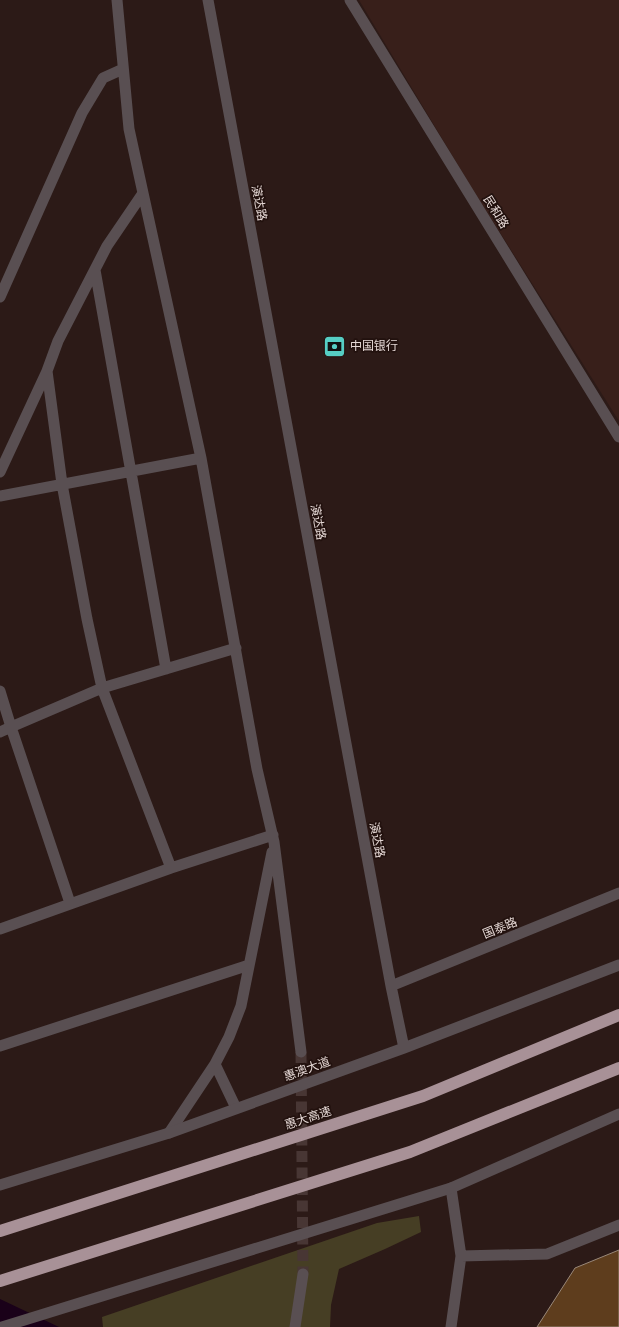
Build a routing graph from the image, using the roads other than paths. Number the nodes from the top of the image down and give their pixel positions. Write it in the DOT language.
graph roads {
  1 [pos="117,0"];
  2 [pos="208,0"];
  3 [pos="350,0"];
  4 [pos="123,68"];
  5 [pos="143,193"];
  6 [pos="95,270"];
  7 [pos="0,297"];
  8 [pos="47,371"];
  9 [pos="619,437"];
  10 [pos="201,458"];
  11 [pos="130,471"];
  12 [pos="0,472"];
  13 [pos="62,484"];
  14 [pos="0,496"];
  15 [pos="236,648"];
  16 [pos="166,669"];
  17 [pos="102,688"];
  18 [pos="0,691"];
  19 [pos="11,727"];
  20 [pos="0,732"];
  21 [pos="274,838"];
  22 [pos="172,868"];
  23 [pos="619,893"];
  24 [pos="70,903"];
  25 [pos="0,929"];
  26 [pos="250,965"];
  27 [pos="619,965"];
  28 [pos="391,986"];
  29 [pos="619,1015"];
  30 [pos="0,1046"];
  31 [pos="404,1048"];
  32 [pos="301,1052"];
  33 [pos="215,1064"];
  34 [pos="619,1068"];
  35 [pos="236,1108"];
  36 [pos="619,1114"];
  37 [pos="169,1133"];
  38 [pos="0,1185"];
  39 [pos="451,1188"];
  40 [pos="619,1225"];
  41 [pos="0,1231"];
  42 [pos="461,1256"];
  43 [pos="303,1274"];
  44 [pos="1,1281"];
  45 [pos="2,1327"];
  46 [pos="295,1327"];
  47 [pos="451,1327"];
  1 -- 4 [label="street"];
  2 -- 28 [label="street, 演达路"];
  3 -- 9 [label="street, 民和路"];
  4 -- 5 [label="street"];
  4 -- 7 [label="street"];
  5 -- 6 [label="street"];
  5 -- 10 [label="street"];
  6 -- 8 [label="street"];
  6 -- 11 [label="street"];
  8 -- 12 [label="street"];
  8 -- 13 [label="street"];
  10 -- 11 [label="street"];
  10 -- 15 [label="street"];
  11 -- 13 [label="street"];
  11 -- 16 [label="street"];
  13 -- 14 [label="street"];
  13 -- 17 [label="street"];
  15 -- 16 [label="street"];
  15 -- 21 [label="street"];
  16 -- 17 [label="street"];
  17 -- 19 [label="street"];
  17 -- 22 [label="street"];
  18 -- 19 [label="street"];
  19 -- 20 [label="street"];
  19 -- 24 [label="street"];
  21 -- 22 [label="street"];
  21 -- 26 [label="street"];
  21 -- 32 [label="street"];
  22 -- 24 [label="street"];
  23 -- 28 [label="street, 国泰路"];
  24 -- 25 [label="street"];
  26 -- 30 [label="street"];
  26 -- 33 [label="street"];
  27 -- 31 [label="street, 惠澳大道"];
  28 -- 31 [label="street, 演达路"];
  29 -- 41 [label="highway, 惠大高速"];
  31 -- 35 [label="street, 惠澳大道"];
  33 -- 35 [label="street"];
  33 -- 37 [label="street"];
  34 -- 44 [label="highway"];
  35 -- 37 [label="street, 惠澳大道"];
  36 -- 39 [label="street"];
  37 -- 38 [label="street, 惠澳大道"];
  39 -- 42 [label="street"];
  39 -- 45 [label="street"];
  40 -- 42 [label="street"];
  42 -- 47 [label="street"];
  43 -- 46 [label="street"];
}
